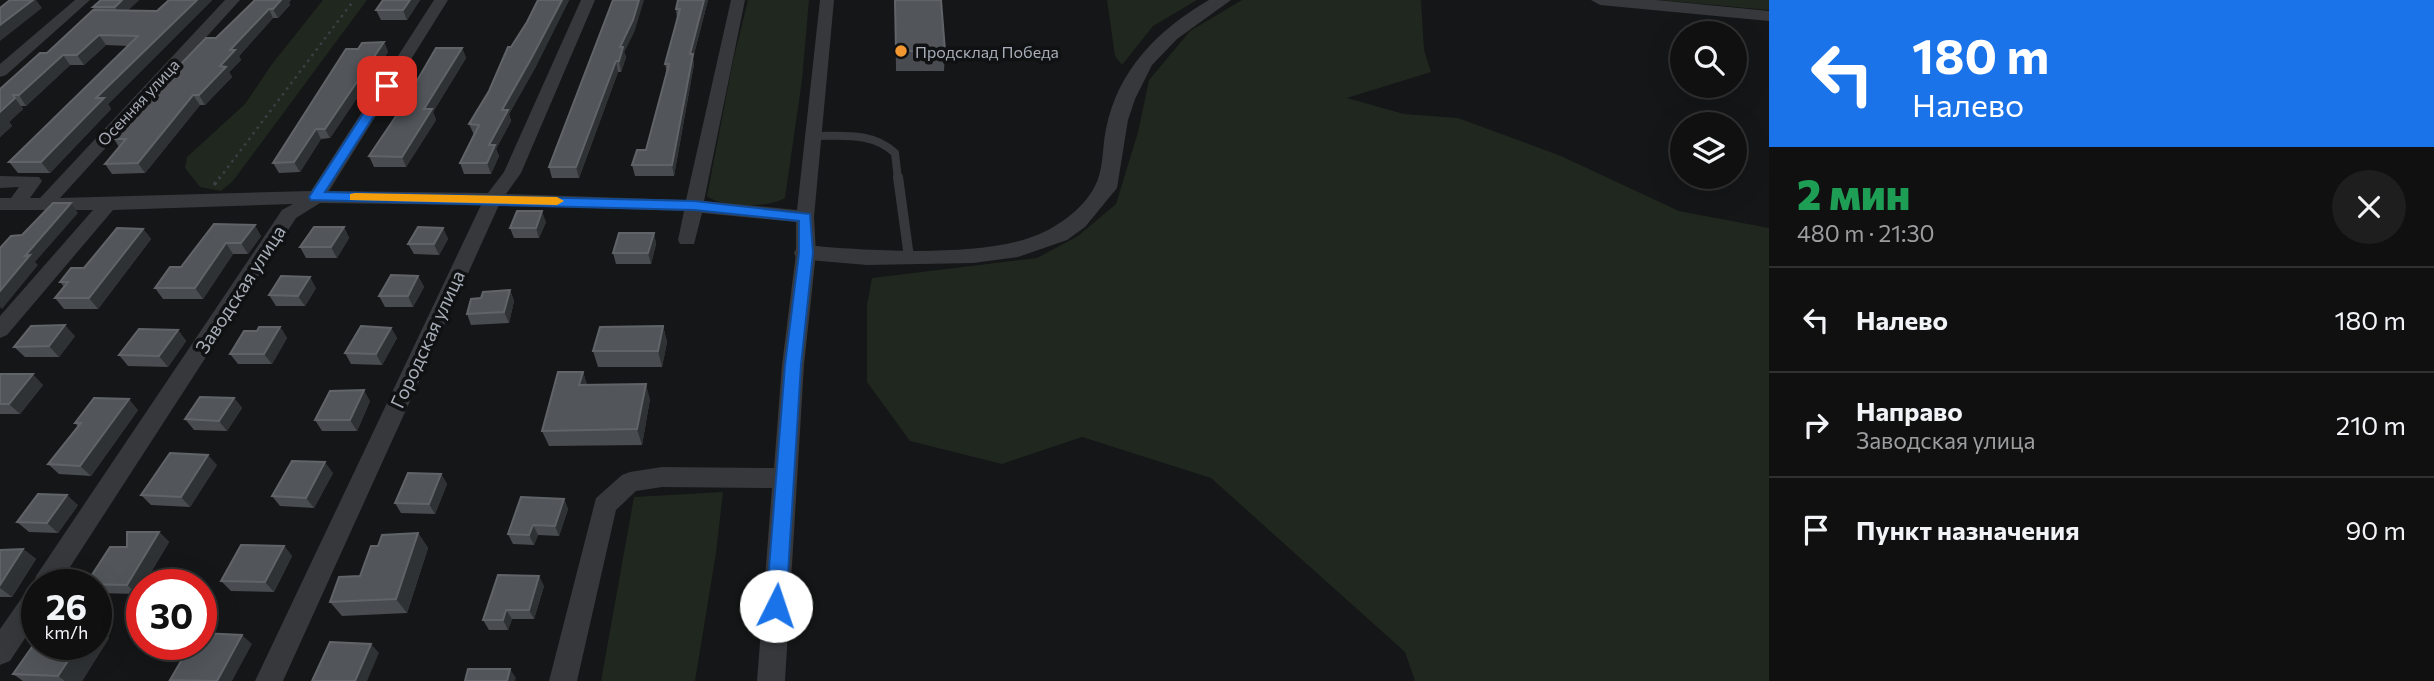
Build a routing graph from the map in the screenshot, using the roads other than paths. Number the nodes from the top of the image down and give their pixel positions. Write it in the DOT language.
graph roads {
  1 [pos="83,0"];
  2 [pos="233,0"];
  3 [pos="441,0"];
  4 [pos="588,0"];
  5 [pos="738,0"];
  6 [pos="827,0"];
  7 [pos="1222,0"];
  8 [pos="1601,0"];
  9 [pos="1769,16"];
  10 [pos="0,72"];
  11 [pos="815,136"];
  12 [pos="33,181"];
  13 [pos="0,182"];
  14 [pos="64,182"];
  15 [pos="316,197"];
  16 [pos="493,199"];
  17 [pos="8,204"];
  18 [pos="45,204"];
  19 [pos="108,204"];
  20 [pos="694,206"];
  21 [pos="806,217"];
  22 [pos="688,240"];
  23 [pos="806,253"];
  24 [pos="909,257"];
  25 [pos="0,330"];
  26 [pos="787,478"];
  27 [pos="55,569"];
  28 [pos="21,621"];
  29 [pos="0,652"];
  30 [pos="269,681"];
  31 [pos="564,681"];
  32 [pos="771,681"];
  1 -- 10 [label="street"];
  2 -- 14 [label="street, Осенняя улица"];
  3 -- 15 [label="street, Заводская улица"];
  4 -- 16 [label="street, Городская улица"];
  5 -- 20 [label="street"];
  6 -- 11 [label="street"];
  7 -- 24 [label="street"];
  8 -- 9 [label="street"];
  11 -- 21 [label="street"];
  11 -- 24 [label="lane"];
  12 -- 13 [label="street"];
  12 -- 14 [label="street"];
  12 -- 17 [label="street"];
  14 -- 18 [label="street, Осенняя улица"];
  15 -- 16 [label="street"];
  15 -- 19 [label="street"];
  15 -- 27 [label="street, Заводская улица"];
  16 -- 20 [label="street"];
  16 -- 30 [label="street, Городская улица"];
  17 -- 18 [label="street"];
  18 -- 19 [label="street"];
  19 -- 25 [label="street"];
  20 -- 21 [label="street"];
  20 -- 22 [label="street"];
  21 -- 23 [label="street"];
  23 -- 24 [label="street"];
  23 -- 26 [label="street"];
  26 -- 31 [label="street"];
  26 -- 32 [label="street"];
  28 -- 29 [label="street"];
}
